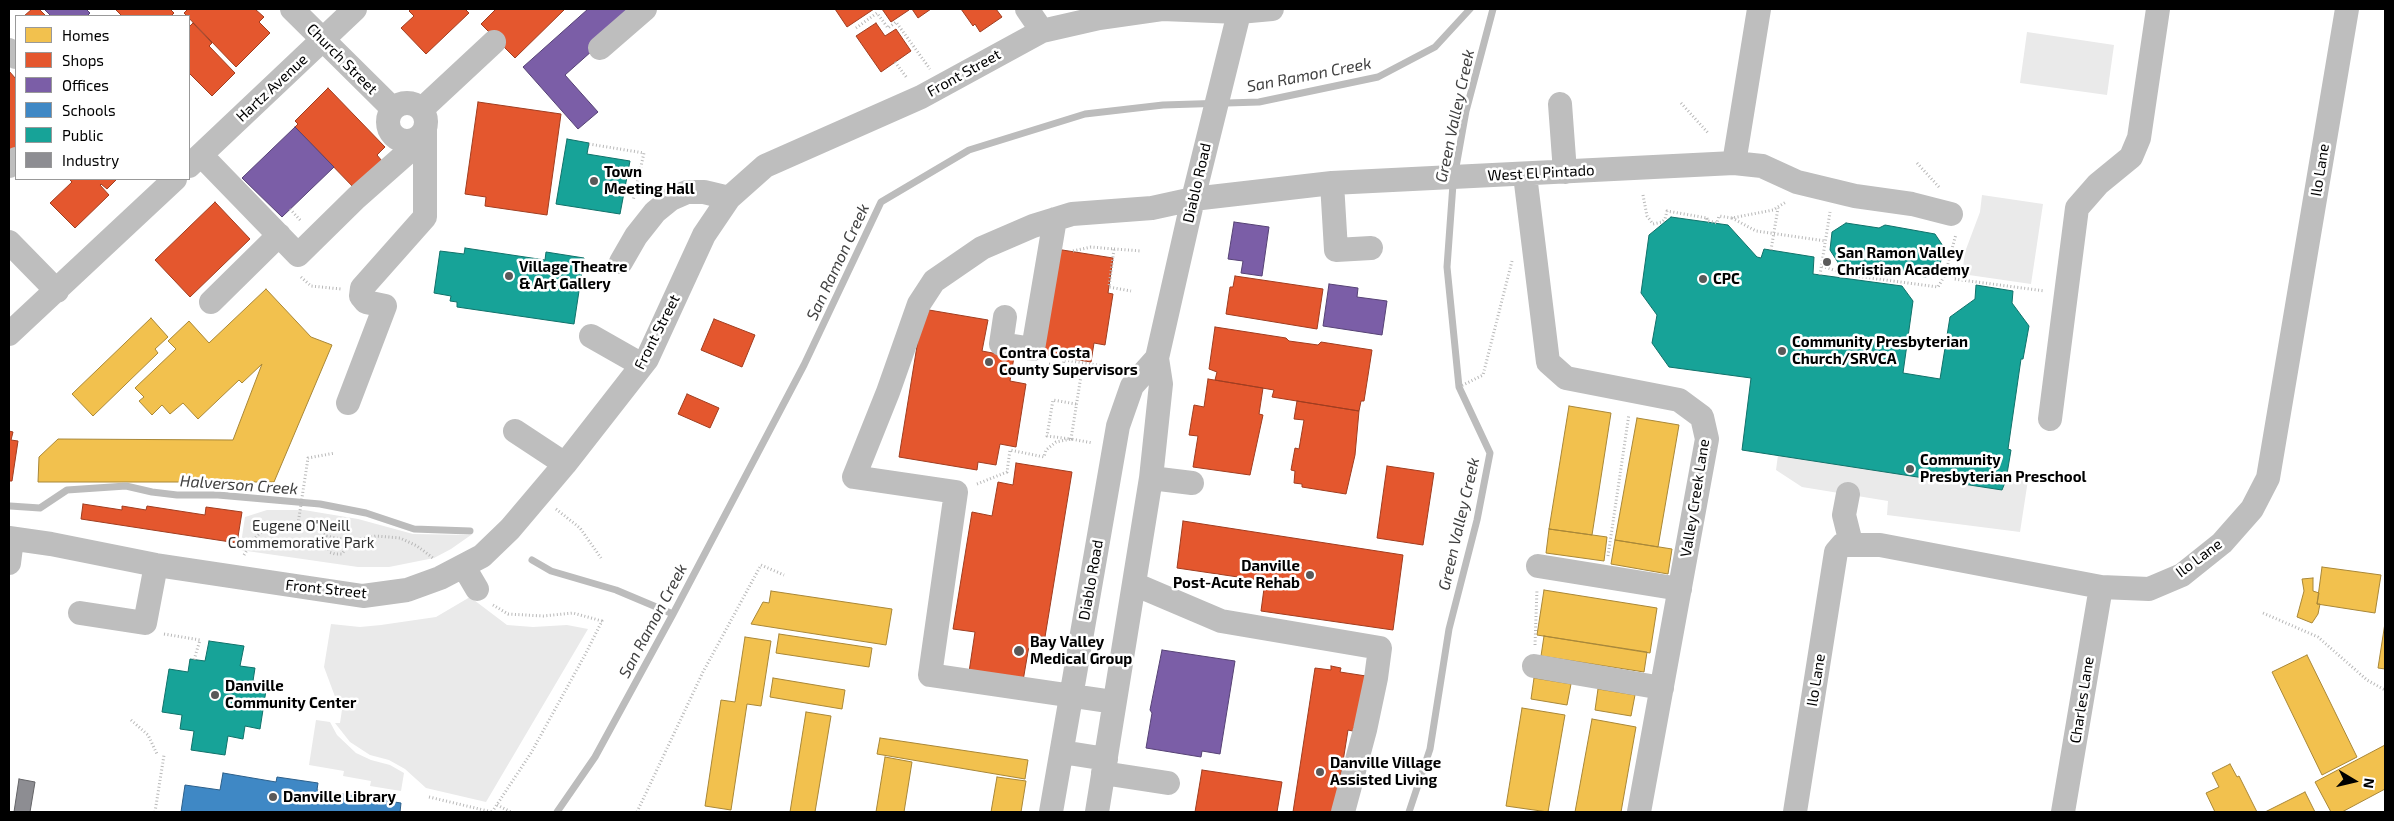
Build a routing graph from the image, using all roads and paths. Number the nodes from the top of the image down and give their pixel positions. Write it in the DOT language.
graph roads {
  1 [pos="292,9"];
  2 [pos="355,9"];
  3 [pos="1027,9"];
  4 [pos="1272,9"];
  5 [pos="1759,9"];
  6 [pos="2158,9"];
  7 [pos="2347,9"];
  8 [pos="1239,11"];
  9 [pos="653,13"];
  10 [pos="856,28"];
  11 [pos="1042,31"];
  12 [pos="322,40"];
  13 [pos="494,42"];
  14 [pos="600,48"];
  15 [pos="895,62"];
  16 [pos="931,71"];
  17 [pos="910,82"];
  18 [pos="1681,103"];
  19 [pos="1560,104"];
  20 [pos="392,108"];
  21 [pos="424,125"];
  22 [pos="1709,134"];
  23 [pos="589,144"];
  24 [pos="195,160"];
  25 [pos="1734,163"];
  26 [pos="1565,172"];
  27 [pos="1516,175"];
  28 [pos="174,180"];
  29 [pos="1332,183"];
  30 [pos="1644,196"];
  31 [pos="729,198"];
  32 [pos="1193,199"];
  33 [pos="633,202"];
  34 [pos="1786,202"];
  35 [pos="1778,207"];
  36 [pos="1830,209"];
  37 [pos="1732,218"];
  38 [pos="1055,219"];
  39 [pos="1954,224"];
  40 [pos="1532,233"];
  41 [pos="1774,234"];
  42 [pos="279,235"];
  43 [pos="9,242"];
  44 [pos="1826,242"];
  45 [pos="1371,248"];
  46 [pos="1114,249"];
  47 [pos="1771,250"];
  48 [pos="1070,251"];
  49 [pos="1141,251"];
  50 [pos="621,262"];
  51 [pos="1822,266"];
  52 [pos="1820,275"];
  53 [pos="1945,275"];
  54 [pos="1130,290"];
  55 [pos="57,291"];
  56 [pos="2065,293"];
  57 [pos="210,302"];
  58 [pos="1005,317"];
  59 [pos="9,334"];
  60 [pos="591,336"];
  61 [pos="1157,358"];
  62 [pos="1083,363"];
  63 [pos="642,365"];
  64 [pos="1459,388"];
  65 [pos="1633,391"];
  66 [pos="348,403"];
  67 [pos="1076,404"];
  68 [pos="2050,419"];
  69 [pos="515,431"];
  70 [pos="1071,439"];
  71 [pos="1094,443"];
  72 [pos="334,454"];
  73 [pos="565,464"];
  74 [pos="1151,478"];
  75 [pos="1192,483"];
  76 [pos="956,492"];
  77 [pos="1848,494"];
  78 [pos="537,496"];
  79 [pos="298,524"];
  80 [pos="326,536"];
  81 [pos="10,539"];
  82 [pos="351,541"];
  83 [pos="1851,543"];
  84 [pos="244,556"];
  85 [pos="434,558"];
  86 [pos="602,558"];
  87 [pos="9,563"];
  88 [pos="156,566"];
  89 [pos="1538,566"];
  90 [pos="464,567"];
  91 [pos="784,575"];
  92 [pos="1605,577"];
  93 [pos="1134,584"];
  94 [pos="2101,587"];
  95 [pos="477,589"];
  96 [pos="1680,589"];
  97 [pos="80,613"];
  98 [pos="2263,613"];
  99 [pos="154,628"];
  100 [pos="194,660"];
  101 [pos="1534,666"];
  102 [pos="1662,688"];
  103 [pos="2385,690"];
  104 [pos="1070,697"];
  105 [pos="1114,702"];
  106 [pos="131,720"];
  107 [pos="1062,752"];
  108 [pos="157,754"];
  109 [pos="164,755"];
  110 [pos="1105,766"];
  111 [pos="1168,784"];
  112 [pos="429,797"];
  113 [pos="497,805"];
  114 [pos="155,812"];
  115 [pos="492,812"];
  116 [pos="511,812"];
  117 [pos="637,812"];
  118 [pos="1051,812"];
  119 [pos="1097,812"];
  120 [pos="1343,812"];
  121 [pos="1639,812"];
  122 [pos="1795,812"];
  123 [pos="2063,812"];
  1 -- 12 [label="street, Church Street"];
  2 -- 12 [label="street, Hartz Avenue"];
  3 -- 11 [label="street"];
  4 -- 8 [label="street, Front Street"];
  5 -- 25 [label="street"];
  6 -- 56 [label="street"];
  7 -- 94 [label="street, Ilo Lane"];
  8 -- 11 [label="street, Front Street"];
  8 -- 32 [label="street, Diablo Road"];
  9 -- 14 [label="street"];
  10 -- 16 [label="path"];
  11 -- 31 [label="street, Front Street"];
  12 -- 20 [label="street, Church Street"];
  12 -- 24 [label="street, Hartz Avenue"];
  13 -- 21 [label="street"];
  15 -- 17 [label="path"];
  18 -- 22 [label="path"];
  19 -- 26 [label="street"];
  20 -- 21 [label="street"];
  20 -- 21 [label="street"];
  21 -- 42 [label="street"];
  21 -- 66 [label="street"];
  23 -- 33 [label="path"];
  24 -- 42 [label="street"];
  25 -- 26 [label="street, West El Pintado"];
  25 -- 39 [label="street, West El Pintado"];
  26 -- 27 [label="street, West El Pintado"];
  27 -- 29 [label="street, West El Pintado"];
  27 -- 40 [label="street, Valley Creek Lane"];
  28 -- 55 [label="street"];
  29 -- 32 [label="street, West El Pintado"];
  29 -- 45 [label="street"];
  30 -- 37 [label="path"];
  31 -- 50 [label="street"];
  31 -- 63 [label="street, Front Street"];
  32 -- 38 [label="street, West El Pintado"];
  32 -- 61 [label="street, Diablo Road"];
  34 -- 35 [label="path"];
  35 -- 37 [label="path"];
  35 -- 41 [label="path"];
  36 -- 44 [label="path"];
  37 -- 41 [label="path"];
  38 -- 58 [label="street"];
  38 -- 76 [label="street, West El Pintado"];
  39 -- 53 [label="path"];
  40 -- 64 [label="path"];
  40 -- 65 [label="street, Valley Creek Lane"];
  41 -- 44 [label="path"];
  41 -- 47 [label="path"];
  42 -- 57 [label="street"];
  43 -- 55 [label="street"];
  44 -- 51 [label="path"];
  46 -- 48 [label="path"];
  46 -- 49 [label="path"];
  46 -- 54 [label="path"];
  51 -- 52 [label="path"];
  51 -- 53 [label="path"];
  53 -- 56 [label="path"];
  55 -- 59 [label="street"];
  56 -- 68 [label="street"];
  60 -- 63 [label="street"];
  61 -- 74 [label="street, Diablo Road"];
  61 -- 104 [label="street, Diablo Road"];
  62 -- 67 [label="path"];
  63 -- 73 [label="street, Front Street"];
  65 -- 92 [label="path"];
  65 -- 96 [label="street, Valley Creek Lane"];
  67 -- 70 [label="path"];
  67 -- 70 [label="path"];
  69 -- 73 [label="street"];
  70 -- 71 [label="path"];
  70 -- 76 [label="path"];
  72 -- 79 [label="path"];
  73 -- 78 [label="street, Front Street"];
  74 -- 75 [label="street"];
  74 -- 93 [label="street, Diablo Road"];
  76 -- 104 [label="street"];
  77 -- 83 [label="street"];
  78 -- 86 [label="path"];
  78 -- 90 [label="street, Front Street"];
  79 -- 80 [label="path"];
  79 -- 84 [label="path"];
  80 -- 82 [label="path"];
  80 -- 82 [label="path"];
  81 -- 87 [label="street"];
  81 -- 88 [label="street, Front Street"];
  82 -- 85 [label="path"];
  83 -- 94 [label="street, Ilo Lane"];
  83 -- 122 [label="street, Ilo Lane"];
  88 -- 90 [label="street, Front Street"];
  88 -- 99 [label="street"];
  89 -- 92 [label="street"];
  89 -- 101 [label="path"];
  90 -- 95 [label="street"];
  91 -- 117 [label="path"];
  92 -- 96 [label="street"];
  93 -- 105 [label="street, Diablo Road"];
  93 -- 120 [label="street"];
  94 -- 123 [label="street, Charles Lane"];
  95 -- 113 [label="path"];
  96 -- 102 [label="street, Valley Creek Lane"];
  97 -- 99 [label="street"];
  98 -- 103 [label="path"];
  99 -- 100 [label="path"];
  101 -- 102 [label="street"];
  102 -- 121 [label="street, Valley Creek Lane"];
  104 -- 105 [label="street"];
  104 -- 107 [label="street, Diablo Road"];
  105 -- 110 [label="street, Diablo Road"];
  106 -- 108 [label="path"];
  107 -- 110 [label="street"];
  107 -- 118 [label="street, Diablo Road"];
  109 -- 114 [label="path"];
  110 -- 111 [label="street"];
  110 -- 119 [label="street, Diablo Road"];
  112 -- 115 [label="path"];
  113 -- 115 [label="path"];
  113 -- 116 [label="path"];
}
